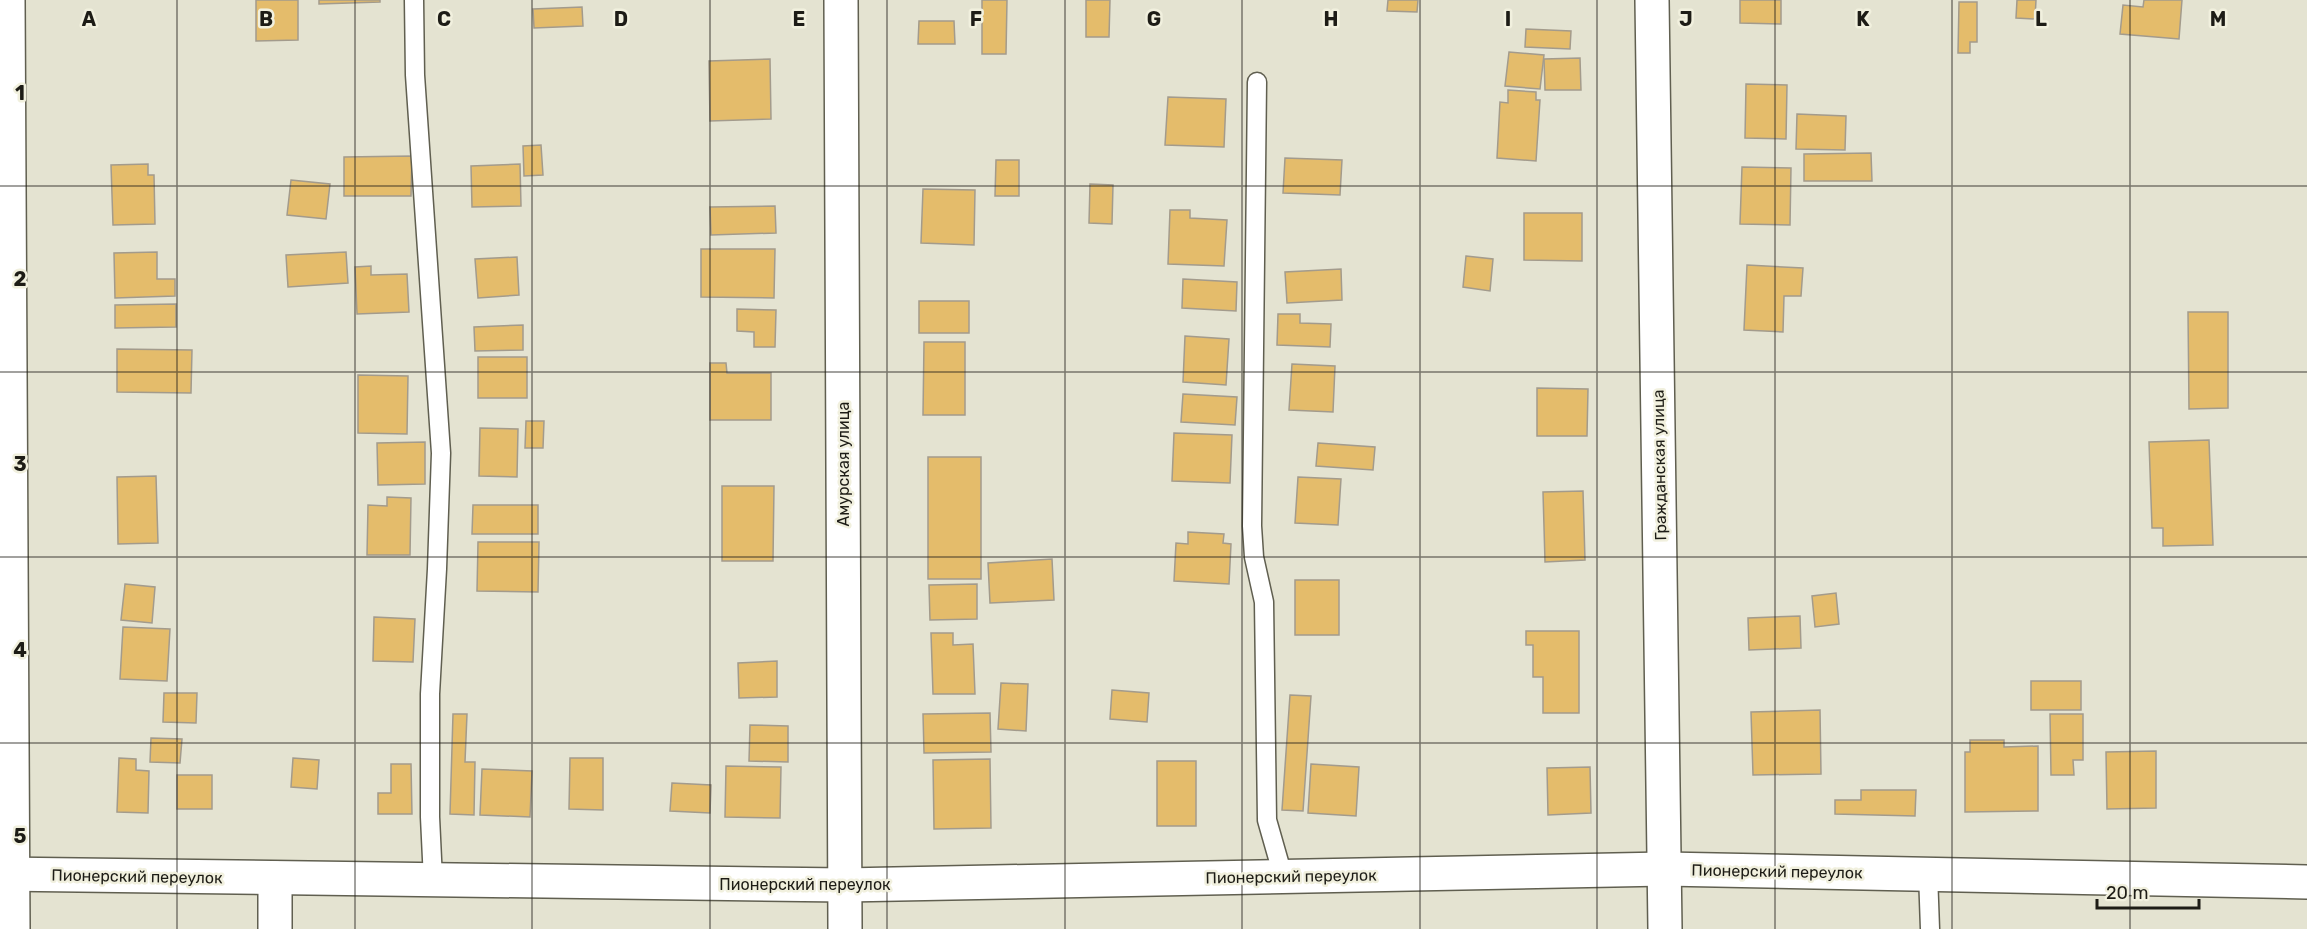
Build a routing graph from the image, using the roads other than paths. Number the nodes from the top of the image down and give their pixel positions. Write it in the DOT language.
graph roads {
  1 [pos="8,0"];
  2 [pos="414,0"];
  3 [pos="841,0"];
  4 [pos="1652,0"];
  5 [pos="1257,82"];
  6 [pos="1665,869"];
  7 [pos="1928,873"];
  8 [pos="6,874"];
  9 [pos="1283,876"];
  10 [pos="275,878"];
  11 [pos="434,880"];
  12 [pos="2307,882"];
  13 [pos="845,885"];
  14 [pos="13,929"];
  15 [pos="275,929"];
  16 [pos="844,929"];
  17 [pos="1665,929"];
  18 [pos="1930,929"];
  1 -- 8 [label="street"];
  2 -- 11 [label="lane"];
  3 -- 13 [label="street, Амурская улица"];
  4 -- 6 [label="street, Гражданская улица"];
  5 -- 9 [label="lane"];
  6 -- 7 [label="street, Пионерский переулок"];
  6 -- 9 [label="street, Пионерский переулок"];
  6 -- 17 [label="street, Гражданская улица"];
  7 -- 12 [label="street, Пионерский переулок"];
  7 -- 18 [label="lane"];
  8 -- 10 [label="street, Пионерский переулок"];
  8 -- 14 [label="street"];
  9 -- 13 [label="street, Пионерский переулок"];
  10 -- 11 [label="street, Пионерский переулок"];
  10 -- 15 [label="street"];
  11 -- 13 [label="street, Пионерский переулок"];
  13 -- 16 [label="street, Амурская улица"];
}
